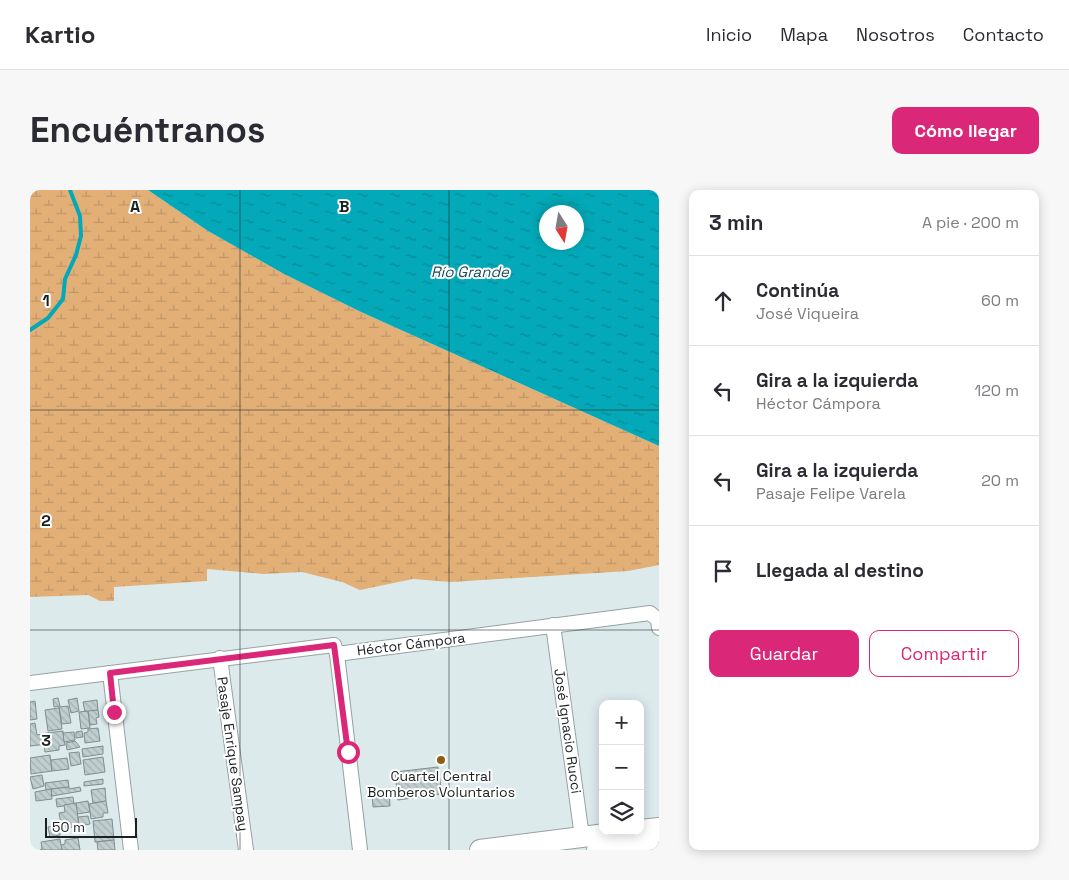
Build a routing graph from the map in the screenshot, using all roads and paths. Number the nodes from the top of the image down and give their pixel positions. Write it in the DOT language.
graph roads {
  1 [pos="553,625"];
  2 [pos="659,628"];
  3 [pos="337,654"];
  4 [pos="220,658"];
  5 [pos="110,673"];
  6 [pos="30,683"];
  7 [pos="659,828"];
  8 [pos="644,830"];
  9 [pos="616,835"];
  10 [pos="659,842"];
  11 [pos="589,843"];
  12 [pos="130,850"];
  13 [pos="246,850"];
  14 [pos="360,850"];
  15 [pos="480,850"];
  1 -- 2 [label="street, Héctor Cámpora"];
  1 -- 3 [label="street, Héctor Cámpora"];
  1 -- 11 [label="street, José Ignacio Rucci"];
  3 -- 4 [label="street, Héctor Cámpora"];
  3 -- 14 [label="street"];
  4 -- 5 [label="street, Héctor Cámpora"];
  4 -- 13 [label="street, Pasaje Enrique Sampay"];
  5 -- 6 [label="street, Héctor Cámpora"];
  5 -- 12 [label="street"];
  7 -- 8 [label="main road"];
  9 -- 11 [label="main road"];
  10 -- 11 [label="main road"];
  11 -- 15 [label="main road"];
}
